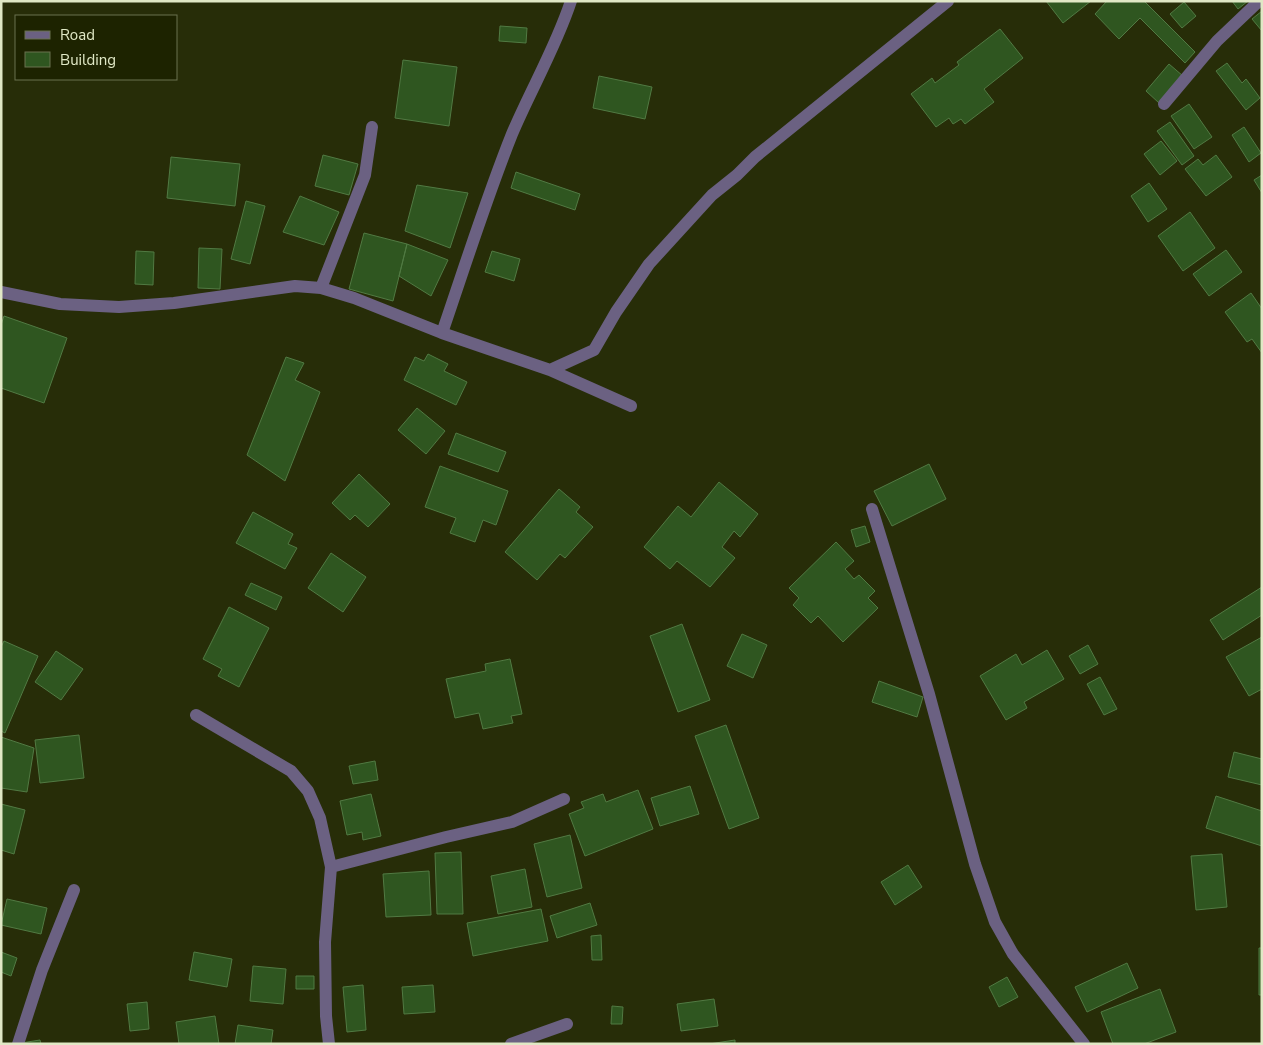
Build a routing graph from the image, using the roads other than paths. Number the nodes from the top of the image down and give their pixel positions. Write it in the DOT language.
graph roads {
  1 [pos="571,1"];
  2 [pos="948,1"];
  3 [pos="1259,1"];
  4 [pos="1164,104"];
  5 [pos="372,127"];
  6 [pos="321,288"];
  7 [pos="1,292"];
  8 [pos="442,333"];
  9 [pos="550,370"];
  10 [pos="631,406"];
  11 [pos="872,509"];
  12 [pos="196,715"];
  13 [pos="564,800"];
  14 [pos="331,867"];
  15 [pos="74,890"];
  16 [pos="567,1024"];
  17 [pos="18,1044"];
  18 [pos="330,1044"];
  19 [pos="511,1044"];
  20 [pos="1084,1044"];
  1 -- 8 [label="street"];
  2 -- 9 [label="street"];
  3 -- 4 [label="street"];
  5 -- 6 [label="street"];
  6 -- 7 [label="street"];
  6 -- 8 [label="street"];
  8 -- 9 [label="street"];
  9 -- 10 [label="street"];
  11 -- 20 [label="street"];
  12 -- 14 [label="street"];
  13 -- 14 [label="street"];
  14 -- 18 [label="street"];
  15 -- 17 [label="street"];
  16 -- 19 [label="street"];
}
